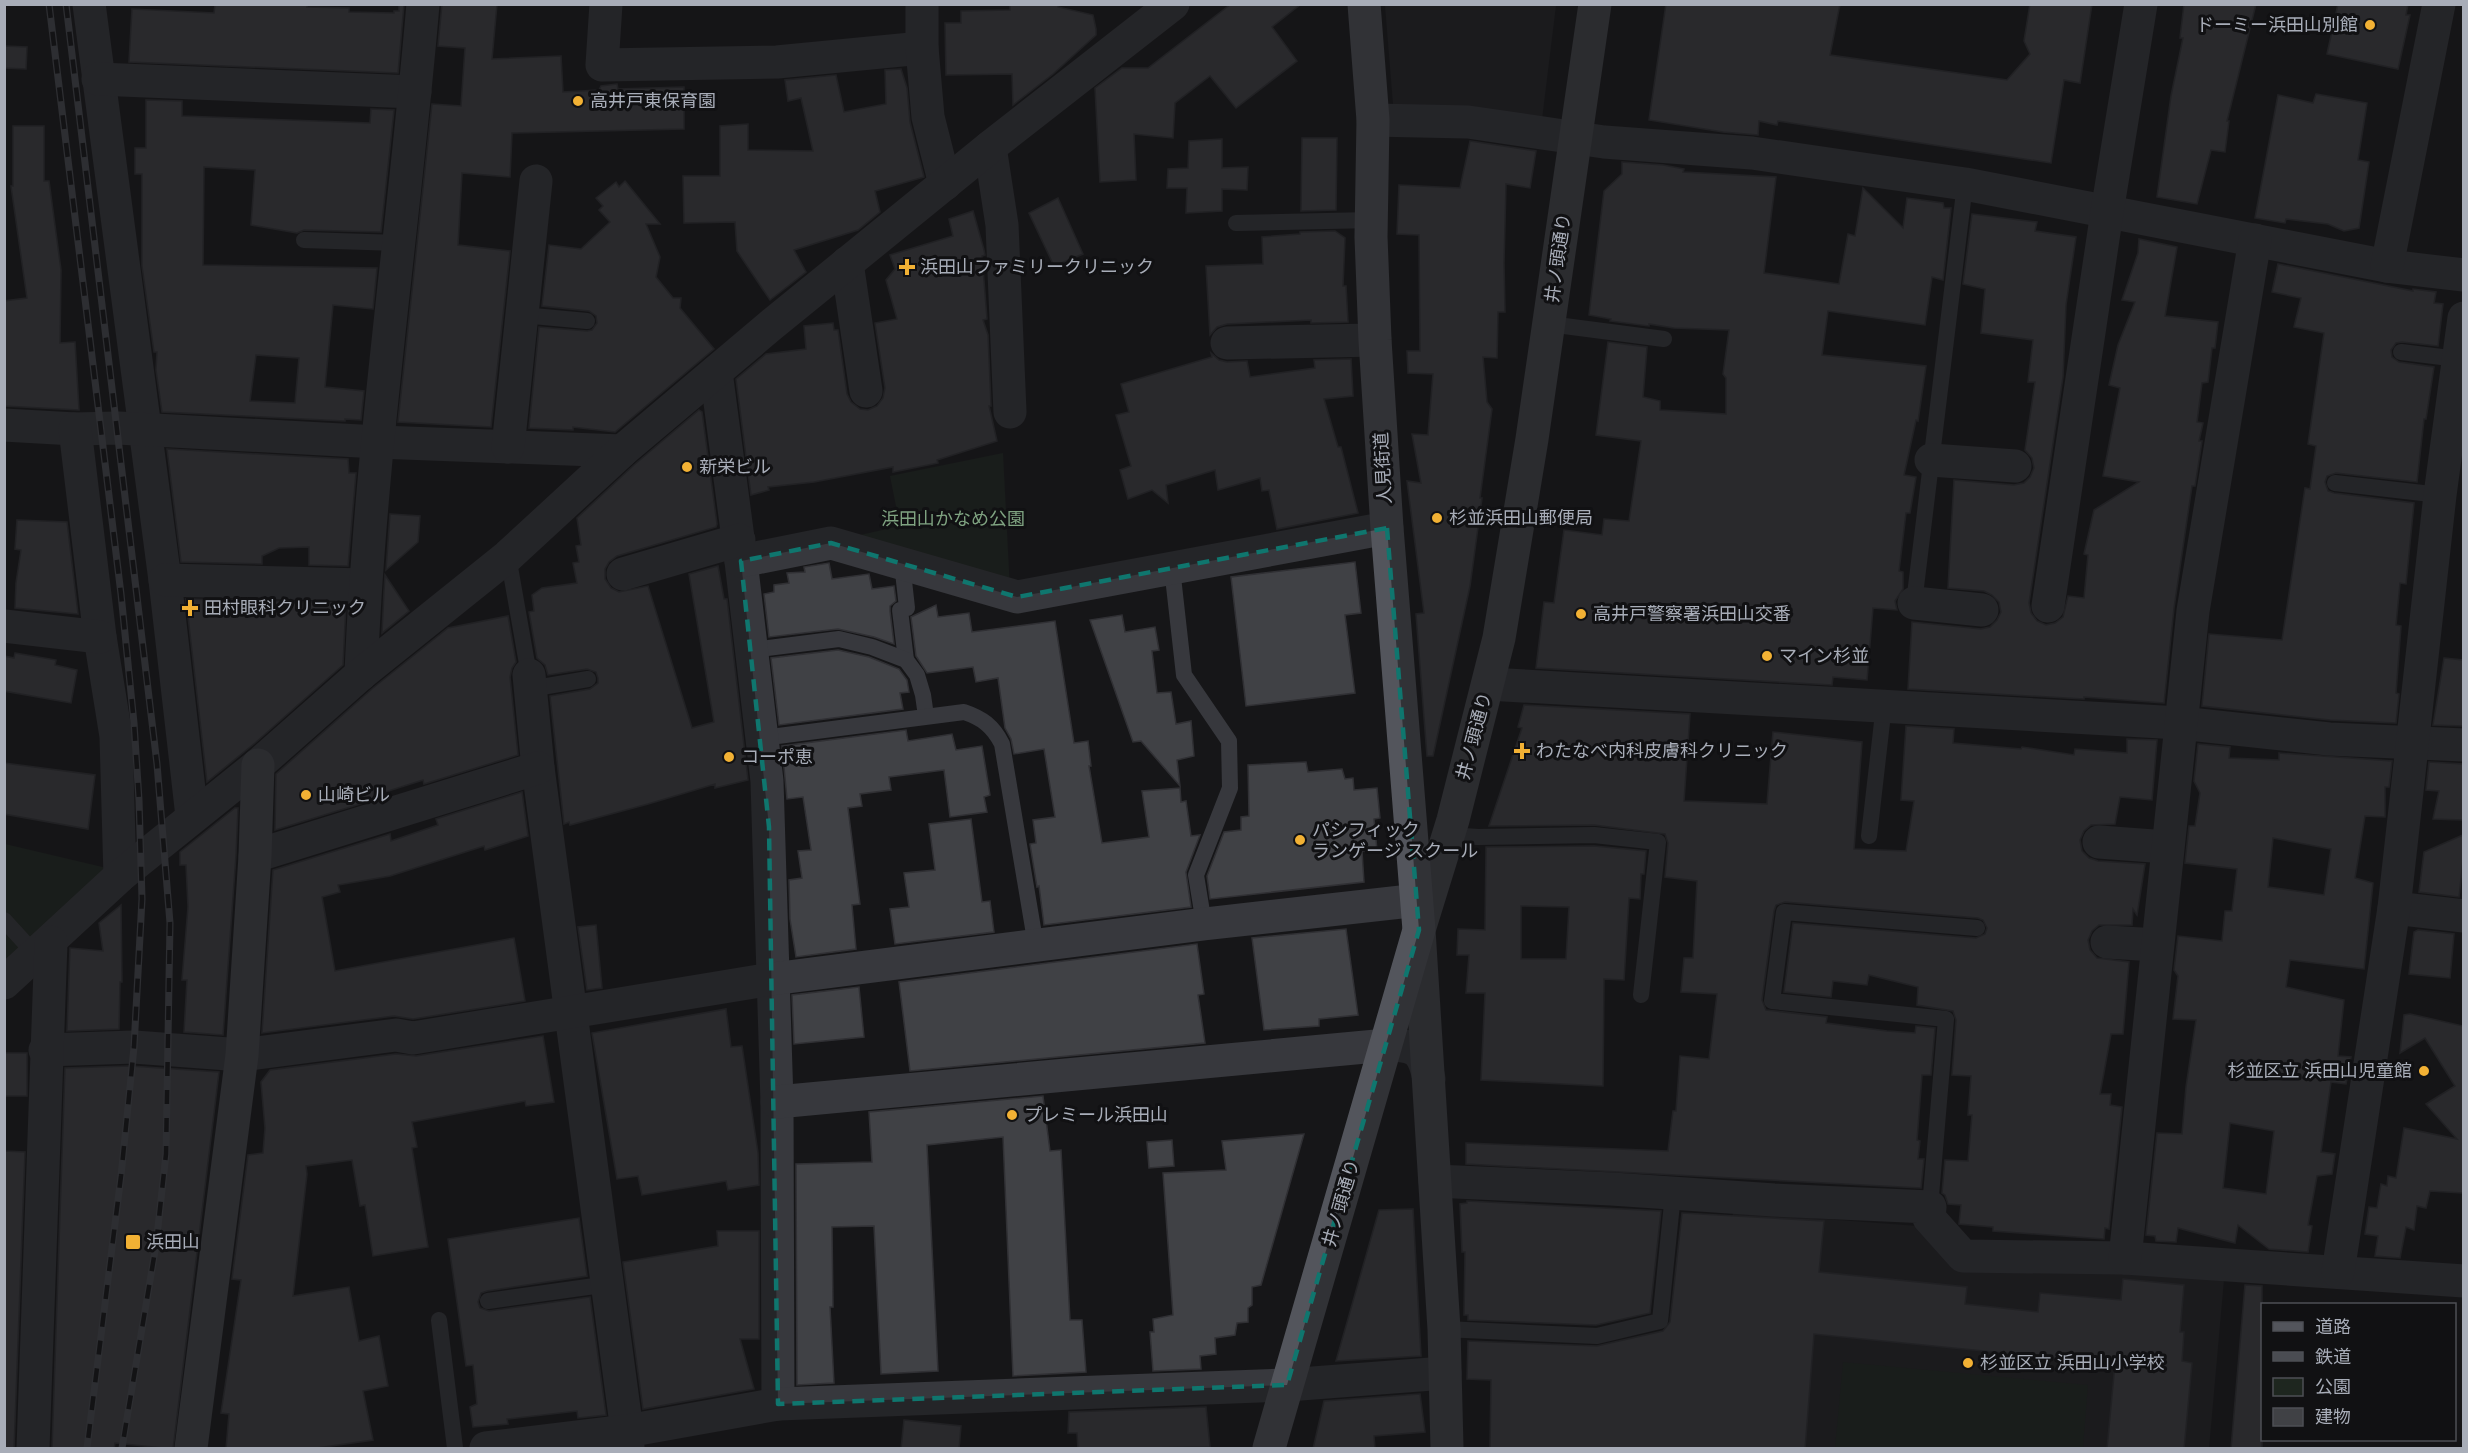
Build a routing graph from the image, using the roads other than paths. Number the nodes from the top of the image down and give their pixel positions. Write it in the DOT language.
graph roads {
  1 [pos="89,4"];
  2 [pos="423,4"];
  3 [pos="606,4"];
  4 [pos="922,4"];
  5 [pos="1173,4"];
  6 [pos="1364,4"];
  7 [pos="1595,4"];
  8 [pos="2141,4"];
  9 [pos="2439,4"];
  10 [pos="922,48"];
  11 [pos="98,79"];
  12 [pos="416,92"];
  13 [pos="1374,120"];
  14 [pos="1575,138"];
  15 [pos="990,147"];
  16 [pos="536,181"];
  17 [pos="945,184"];
  18 [pos="1965,184"];
  19 [pos="2107,212"];
  20 [pos="1372,220"];
  21 [pos="1236,224"];
  22 [pos="304,240"];
  23 [pos="2255,240"];
  24 [pos="399,243"];
  25 [pos="847,263"];
  26 [pos="2387,266"];
  27 [pos="2463,276"];
  28 [pos="522,315"];
  29 [pos="2463,318"];
  30 [pos="586,321"];
  31 [pos="1549,324"];
  32 [pos="1664,339"];
  33 [pos="1375,340"];
  34 [pos="1227,343"];
  35 [pos="2401,352"];
  36 [pos="2458,359"];
  37 [pos="716,372"];
  38 [pos="866,391"];
  39 [pos="1010,412"];
  40 [pos="4,425"];
  41 [pos="75,429"];
  42 [pos="144,431"];
  43 [pos="378,442"];
  44 [pos="508,447"];
  45 [pos="622,451"];
  46 [pos="1931,460"];
  47 [pos="2015,466"];
  48 [pos="2335,483"];
  49 [pos="2440,495"];
  50 [pos="1387,528"];
  51 [pos="740,550"];
  52 [pos="508,556"];
  53 [pos="902,563"];
  54 [pos="1172,567"];
  55 [pos="623,574"];
  56 [pos="165,580"];
  57 [pos="364,585"];
  58 [pos="1914,603"];
  59 [pos="2048,606"];
  60 [pos="1982,610"];
  61 [pos="4,626"];
  62 [pos="100,637"];
  63 [pos="752,650"];
  64 [pos="906,660"];
  65 [pos="361,674"];
  66 [pos="588,679"];
  67 [pos="529,682"];
  68 [pos="1488,684"];
  69 [pos="1884,705"];
  70 [pos="926,716"];
  71 [pos="2180,723"];
  72 [pos="762,738"];
  73 [pos="2411,743"];
  74 [pos="2463,745"];
  75 [pos="258,765"];
  76 [pos="538,768"];
  77 [pos="192,816"];
  78 [pos="1448,835"];
  79 [pos="1869,836"];
  80 [pos="2099,842"];
  81 [pos="2168,848"];
  82 [pos="255,856"];
  83 [pos="120,876"];
  84 [pos="2394,908"];
  85 [pos="1419,915"];
  86 [pos="2463,916"];
  87 [pos="4,920"];
  88 [pos="1204,924"];
  89 [pos="1977,928"];
  90 [pos="2107,942"];
  91 [pos="2157,945"];
  92 [pos="1036,946"];
  93 [pos="43,948"];
  94 [pos="772,979"];
  95 [pos="4,983"];
  96 [pos="1641,995"];
  97 [pos="571,1013"];
  98 [pos="1387,1045"];
  99 [pos="45,1050"];
  100 [pos="242,1055"];
  101 [pos="1429,1078"];
  102 [pos="777,1102"];
  103 [pos="1435,1181"];
  104 [pos="1672,1194"];
  105 [pos="1930,1207"];
  106 [pos="2125,1258"];
  107 [pos="2338,1272"];
  108 [pos="2463,1281"];
  109 [pos="609,1284"];
  110 [pos="488,1301"];
  111 [pos="439,1320"];
  112 [pos="1444,1329"];
  113 [pos="1445,1373"];
  114 [pos="1287,1385"];
  115 [pos="778,1404"];
  116 [pos="628,1440"];
  117 [pos="33,1449"];
  118 [pos="191,1449"];
  119 [pos="455,1449"];
  120 [pos="486,1449"];
  121 [pos="1269,1449"];
  122 [pos="1447,1449"];
  1 -- 11 [label="street"];
  2 -- 12 [label="street"];
  3 -- 10 [label="street"];
  4 -- 10 [label="street"];
  5 -- 15 [label="street"];
  6 -- 13 [label="main road, 人見街道"];
  7 -- 14 [label="street, 井ノ頭通り"];
  8 -- 19 [label="street"];
  9 -- 26 [label="street"];
  10 -- 17 [label="street"];
  11 -- 12 [label="street"];
  11 -- 42 [label="street"];
  12 -- 24 [label="street"];
  13 -- 14 [label="street"];
  13 -- 20 [label="main road, 人見街道"];
  14 -- 18 [label="street"];
  14 -- 31 [label="street, 井ノ頭通り"];
  15 -- 17 [label="street"];
  15 -- 39 [label="street"];
  16 -- 28 [label="street"];
  17 -- 25 [label="street"];
  18 -- 19 [label="street"];
  18 -- 46 [label="lane"];
  19 -- 23 [label="street"];
  19 -- 59 [label="street"];
  20 -- 21 [label="lane"];
  20 -- 33 [label="main road, 人見街道"];
  22 -- 24 [label="lane"];
  23 -- 26 [label="street"];
  23 -- 71 [label="street"];
  24 -- 43 [label="street"];
  25 -- 37 [label="street"];
  25 -- 38 [label="street"];
  26 -- 27 [label="street"];
  28 -- 30 [label="lane"];
  28 -- 44 [label="street"];
  29 -- 36 [label="street"];
  31 -- 32 [label="lane"];
  31 -- 68 [label="street, 井ノ頭通り"];
  33 -- 34 [label="street"];
  33 -- 50 [label="main road, 人見街道"];
  35 -- 36 [label="lane"];
  36 -- 49 [label="street"];
  37 -- 45 [label="street"];
  37 -- 51 [label="street"];
  40 -- 41 [label="street"];
  41 -- 42 [label="street"];
  41 -- 62 [label="street"];
  42 -- 43 [label="street"];
  42 -- 56 [label="street"];
  43 -- 44 [label="street"];
  43 -- 57 [label="street"];
  44 -- 45 [label="street"];
  45 -- 52 [label="street"];
  46 -- 47 [label="street"];
  46 -- 58 [label="lane"];
  48 -- 49 [label="lane"];
  49 -- 73 [label="street"];
  50 -- 54 [label="street"];
  50 -- 85 [label="main road, 人見街道"];
  51 -- 53 [label="street"];
  51 -- 55 [label="street"];
  51 -- 63 [label="street"];
  52 -- 65 [label="street"];
  52 -- 67 [label="lane"];
  53 -- 54 [label="street"];
  53 -- 64 [label="lane"];
  54 -- 88 [label="lane"];
  56 -- 57 [label="street"];
  56 -- 77 [label="street"];
  57 -- 65 [label="street"];
  58 -- 60 [label="street"];
  61 -- 62 [label="street"];
  62 -- 83 [label="street"];
  63 -- 64 [label="lane"];
  63 -- 72 [label="street"];
  64 -- 70 [label="lane"];
  65 -- 75 [label="street"];
  66 -- 67 [label="lane"];
  67 -- 76 [label="street"];
  68 -- 69 [label="street"];
  68 -- 78 [label="street, 井ノ頭通り"];
  69 -- 71 [label="street"];
  69 -- 79 [label="lane"];
  70 -- 72 [label="lane"];
  70 -- 92 [label="lane"];
  71 -- 73 [label="street"];
  71 -- 81 [label="street"];
  72 -- 94 [label="street"];
  73 -- 74 [label="street"];
  73 -- 84 [label="street"];
  75 -- 77 [label="street"];
  75 -- 82 [label="street"];
  76 -- 82 [label="street"];
  76 -- 97 [label="street"];
  77 -- 83 [label="street"];
  78 -- 85 [label="street, 井ノ頭通り"];
  78 -- 96 [label="lane"];
  80 -- 81 [label="street"];
  81 -- 91 [label="street"];
  82 -- 100 [label="street"];
  83 -- 93 [label="street"];
  84 -- 86 [label="street"];
  84 -- 107 [label="street"];
  85 -- 88 [label="street"];
  85 -- 98 [label="main road, 井ノ頭通り"];
  85 -- 101 [label="street"];
  87 -- 93 [label="lane"];
  88 -- 92 [label="street"];
  89 -- 105 [label="lane"];
  90 -- 91 [label="street"];
  91 -- 106 [label="street"];
  92 -- 94 [label="street"];
  93 -- 95 [label="street"];
  93 -- 99 [label="street"];
  94 -- 97 [label="street"];
  94 -- 102 [label="street"];
  97 -- 100 [label="street"];
  97 -- 109 [label="street"];
  98 -- 101 [label="street"];
  98 -- 102 [label="street"];
  98 -- 114 [label="main road, 井ノ頭通り"];
  99 -- 100 [label="street"];
  99 -- 117 [label="street"];
  100 -- 118 [label="street"];
  101 -- 103 [label="street"];
  102 -- 115 [label="street"];
  103 -- 104 [label="street"];
  103 -- 112 [label="street"];
  104 -- 105 [label="street"];
  104 -- 112 [label="lane"];
  105 -- 106 [label="street"];
  106 -- 107 [label="street"];
  107 -- 108 [label="street"];
  109 -- 110 [label="lane"];
  109 -- 116 [label="street"];
  111 -- 119 [label="lane"];
  112 -- 113 [label="street"];
  113 -- 114 [label="street"];
  113 -- 122 [label="street"];
  114 -- 115 [label="street"];
  114 -- 121 [label="main road, 井ノ頭通り"];
  115 -- 116 [label="street"];
  116 -- 120 [label="street"];
}
